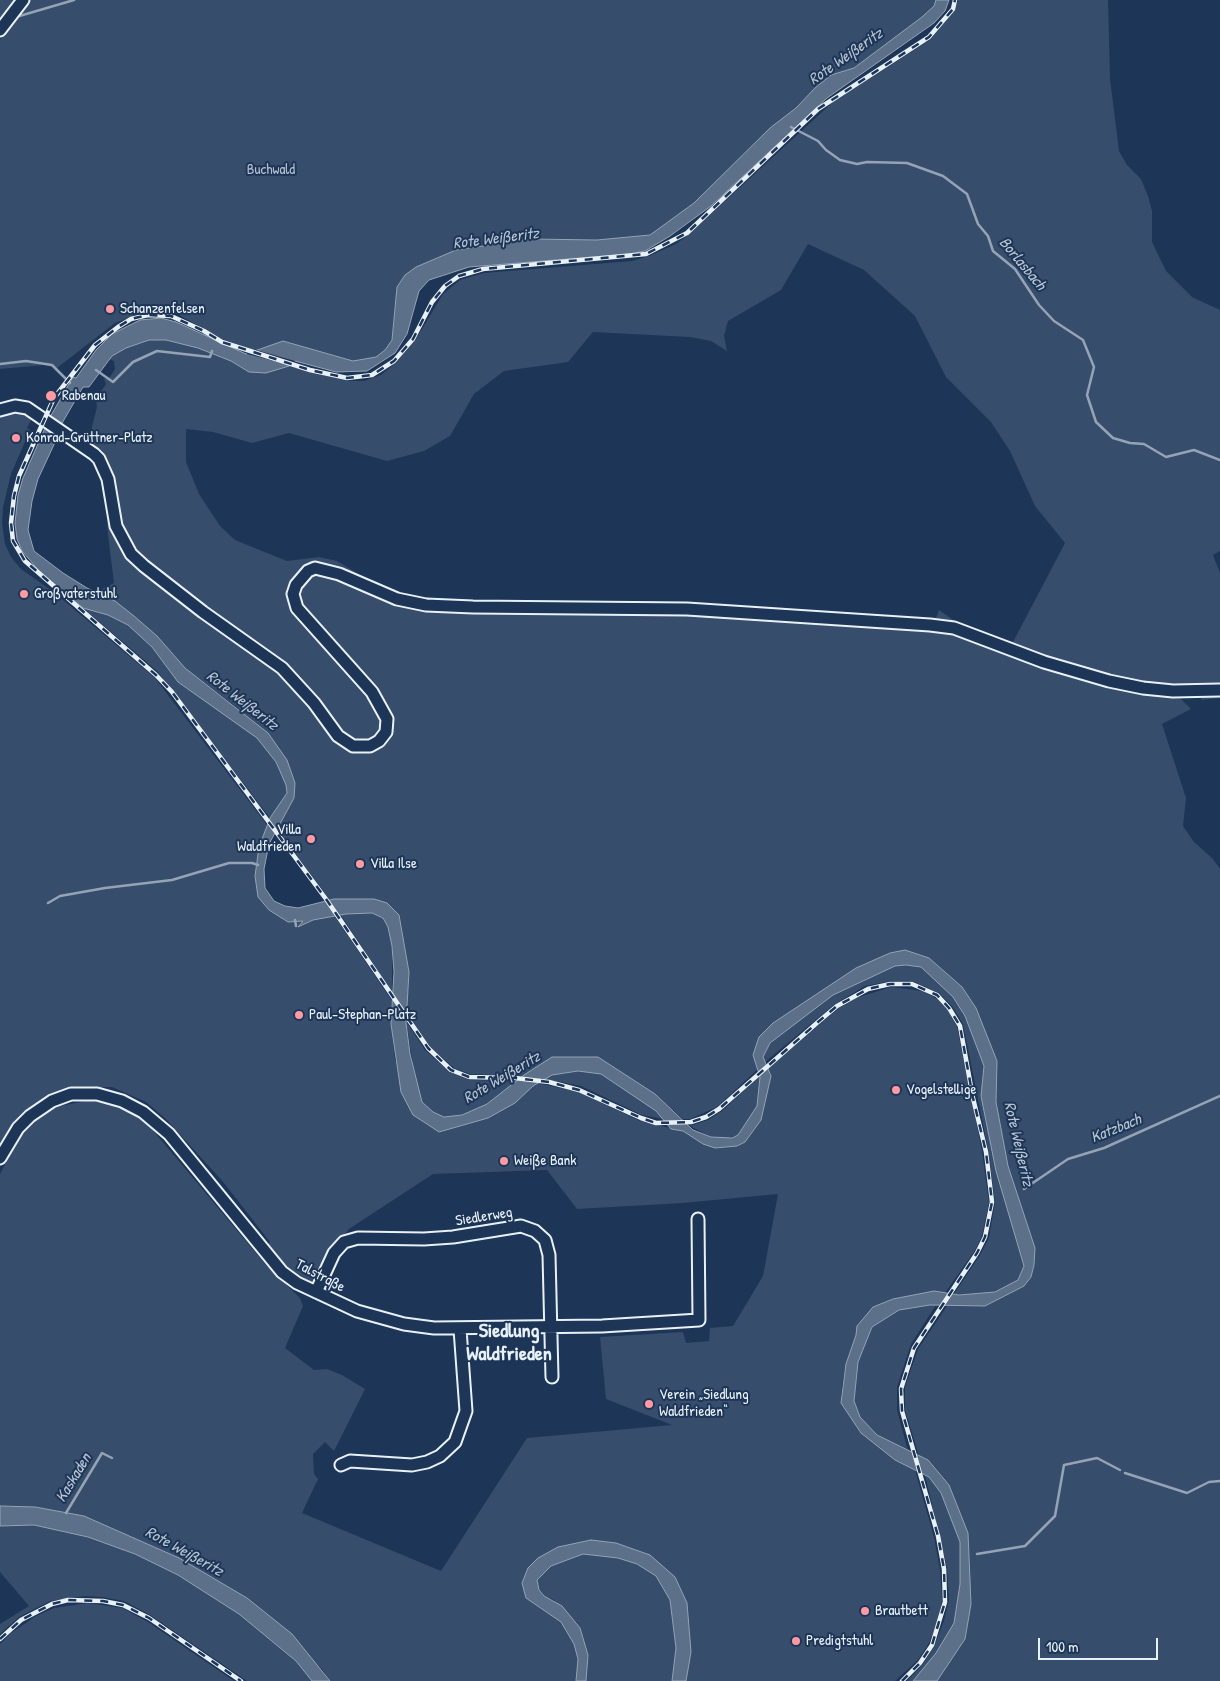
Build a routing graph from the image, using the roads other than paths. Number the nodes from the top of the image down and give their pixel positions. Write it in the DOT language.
graph roads {
  1 [pos="23,0"];
  2 [pos="1,28"];
  3 [pos="0,410"];
  4 [pos="1220,690"];
  5 [pos="0,1158"];
  6 [pos="698,1219"];
  7 [pos="316,1292"];
  8 [pos="552,1327"];
  9 [pos="460,1329"];
  10 [pos="552,1377"];
  11 [pos="342,1464"];
  1 -- 2 [label="street"];
  3 -- 4 [label="street"];
  5 -- 7 [label="street, Talstraße"];
  6 -- 8 [label="street, Talstraße"];
  7 -- 8 [label="street, Siedlerweg"];
  7 -- 9 [label="street, Talstraße"];
  8 -- 9 [label="street, Talstraße"];
  8 -- 10 [label="street, Siedlerweg"];
  9 -- 11 [label="street"];
}
